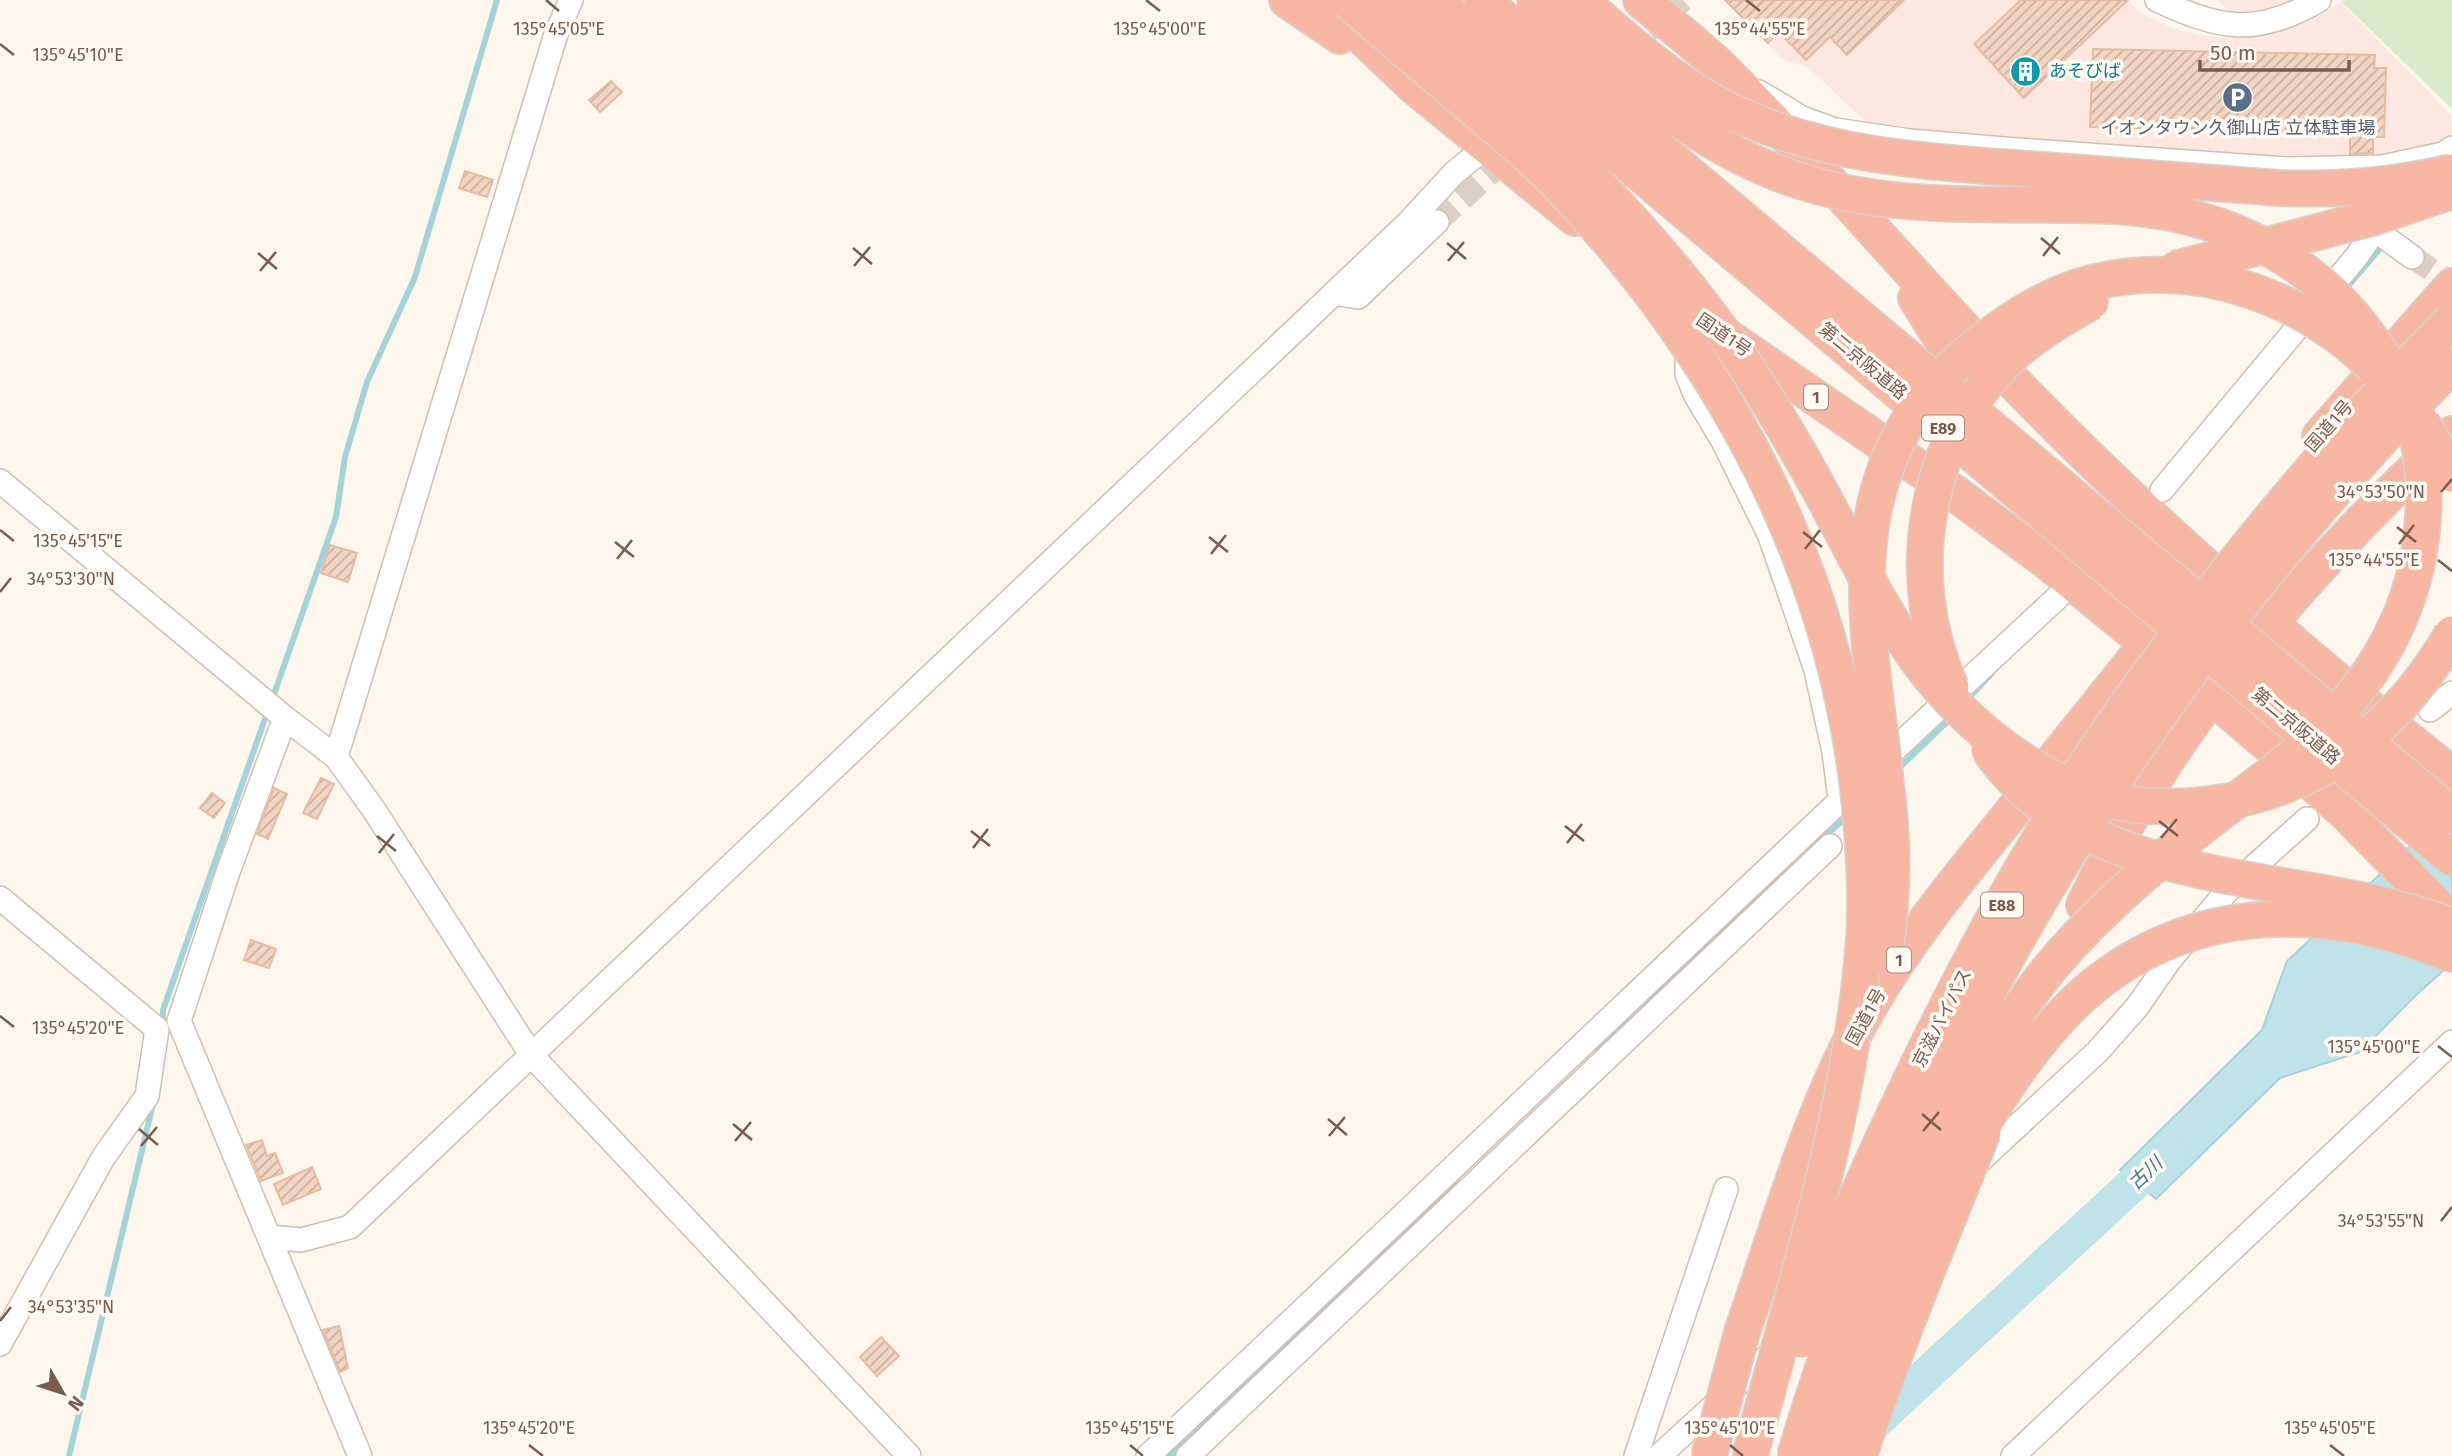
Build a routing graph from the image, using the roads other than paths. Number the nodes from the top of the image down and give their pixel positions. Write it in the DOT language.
graph roads {
  1 [pos="571,0"];
  2 [pos="1287,0"];
  3 [pos="1323,0"];
  4 [pos="1346,0"];
  5 [pos="1387,0"];
  6 [pos="1434,0"];
  7 [pos="1482,0"];
  8 [pos="1534,0"];
  9 [pos="1580,0"];
  10 [pos="1641,0"];
  11 [pos="2157,0"];
  12 [pos="2319,0"];
  13 [pos="1716,64"];
  14 [pos="1415,87"];
  15 [pos="1487,148"];
  16 [pos="2452,148"];
  17 [pos="2382,167"];
  18 [pos="2452,172"];
  19 [pos="2452,191"];
  20 [pos="1857,210"];
  21 [pos="1437,222"];
  22 [pos="2375,230"];
  23 [pos="2412,257"];
  24 [pos="2452,286"];
  25 [pos="1334,293"];
  26 [pos="1688,311"];
  27 [pos="2452,320"];
  28 [pos="2452,365"];
  29 [pos="2452,434"];
  30 [pos="2452,474"];
  31 [pos="0,481"];
  32 [pos="2162,490"];
  33 [pos="2209,568"];
  34 [pos="2058,597"];
  35 [pos="2272,623"];
  36 [pos="2208,630"];
  37 [pos="2452,634"];
  38 [pos="2147,644"];
  39 [pos="2452,693"];
  40 [pos="2213,697"];
  41 [pos="2430,710"];
  42 [pos="276,711"];
  43 [pos="336,757"];
  44 [pos="2452,775"];
  45 [pos="1840,799"];
  46 [pos="2452,815"];
  47 [pos="2307,819"];
  48 [pos="1830,846"];
  49 [pos="2452,858"];
  50 [pos="1771,866"];
  51 [pos="2452,878"];
  52 [pos="1789,885"];
  53 [pos="0,898"];
  54 [pos="2452,923"];
  55 [pos="2452,955"];
  56 [pos="179,1021"];
  57 [pos="157,1028"];
  58 [pos="2452,1042"];
  59 [pos="532,1056"];
  60 [pos="1524,1101"];
  61 [pos="1541,1121"];
  62 [pos="1831,1152"];
  63 [pos="1726,1189"];
  64 [pos="269,1237"];
  65 [pos="1872,1330"];
  66 [pos="1277,1335"];
  67 [pos="0,1344"];
  68 [pos="1294,1355"];
  69 [pos="360,1456"];
  70 [pos="909,1456"];
  71 [pos="1148,1456"];
  72 [pos="1188,1456"];
  73 [pos="1636,1456"];
  74 [pos="1659,1456"];
  75 [pos="1709,1456"];
  76 [pos="1750,1456"];
  77 [pos="1762,1456"];
  78 [pos="1795,1456"];
  79 [pos="1829,1456"];
  80 [pos="1859,1456"];
  81 [pos="2013,1456"];
  1 -- 43 [label="street"];
  2 -- 14 [label="highway"];
  3 -- 14 [label="highway, 国道1号 / 1"];
  4 -- 62 [label="highway, bridge"];
  5 -- 37 [label="highway, bridge"];
  6 -- 49 [label="highway, 第二京阪道路 / E89, bridge"];
  7 -- 46 [label="highway, 第二京阪道路 / E89, bridge"];
  8 -- 65 [label="highway, bridge"];
  9 -- 18 [label="highway, bridge"];
  10 -- 13 [label="highway"];
  10 -- 15 [label="street"];
  11 -- 12 [label="street"];
  13 -- 17 [label="street"];
  13 -- 20 [label="highway"];
  14 -- 15 [label="highway, 国道1号 / 1"];
  15 -- 25 [label="street"];
  15 -- 26 [label="highway, 国道1号 / 1"];
  16 -- 17 [label="street"];
  17 -- 22 [label="street"];
  19 -- 54 [label="highway, bridge"];
  20 -- 33 [label="highway"];
  20 -- 36 [label="highway"];
  21 -- 25 [label="street"];
  22 -- 23 [label="street"];
  22 -- 32 [label="street"];
  24 -- 33 [label="highway, 国道1号 / 1"];
  25 -- 59 [label="street"];
  26 -- 38 [label="highway, 国道1号 / 1"];
  26 -- 45 [label="street"];
  27 -- 36 [label="highway, E88, bridge"];
  28 -- 36 [label="highway, E88, bridge"];
  29 -- 35 [label="highway, 国道1号 / 1"];
  30 -- 62 [label="highway, bridge"];
  31 -- 42 [label="street"];
  33 -- 35 [label="highway"];
  33 -- 36 [label="highway, 国道1号 / 1"];
  33 -- 36 [label="highway"];
  34 -- 45 [label="street"];
  35 -- 36 [label="highway, 国道1号 / 1"];
  35 -- 44 [label="highway"];
  36 -- 38 [label="highway, 国道1号 / 1"];
  36 -- 40 [label="highway, 国道1号 / 1"];
  36 -- 40 [label="highway"];
  36 -- 51 [label="highway, bridge"];
  36 -- 77 [label="highway, 京滋バイパス / E88, bridge"];
  36 -- 78 [label="highway, 京滋バイパス / E88, bridge"];
  38 -- 40 [label="highway, 国道1号 / 1"];
  38 -- 75 [label="highway, 国道1号 / 1, bridge"];
  39 -- 41 [label="street"];
  40 -- 54 [label="highway, 国道1号 / 1"];
  40 -- 80 [label="highway, 国道1号 / 1, bridge"];
  42 -- 43 [label="street"];
  42 -- 56 [label="street"];
  43 -- 59 [label="street"];
  45 -- 50 [label="street"];
  47 -- 74 [label="street"];
  48 -- 52 [label="street"];
  50 -- 52 [label="street"];
  50 -- 60 [label="street"];
  52 -- 61 [label="street"];
  53 -- 57 [label="street"];
  55 -- 65 [label="highway, bridge"];
  56 -- 57 [label="street"];
  56 -- 64 [label="street"];
  57 -- 67 [label="street"];
  58 -- 81 [label="street"];
  59 -- 64 [label="street"];
  59 -- 70 [label="street"];
  60 -- 61 [label="street"];
  60 -- 66 [label="street"];
  61 -- 68 [label="street"];
  62 -- 76 [label="highway, bridge"];
  63 -- 73 [label="street"];
  64 -- 69 [label="street"];
  65 -- 79 [label="highway, bridge"];
  66 -- 68 [label="street"];
  66 -- 71 [label="street"];
  68 -- 72 [label="street"];
}
